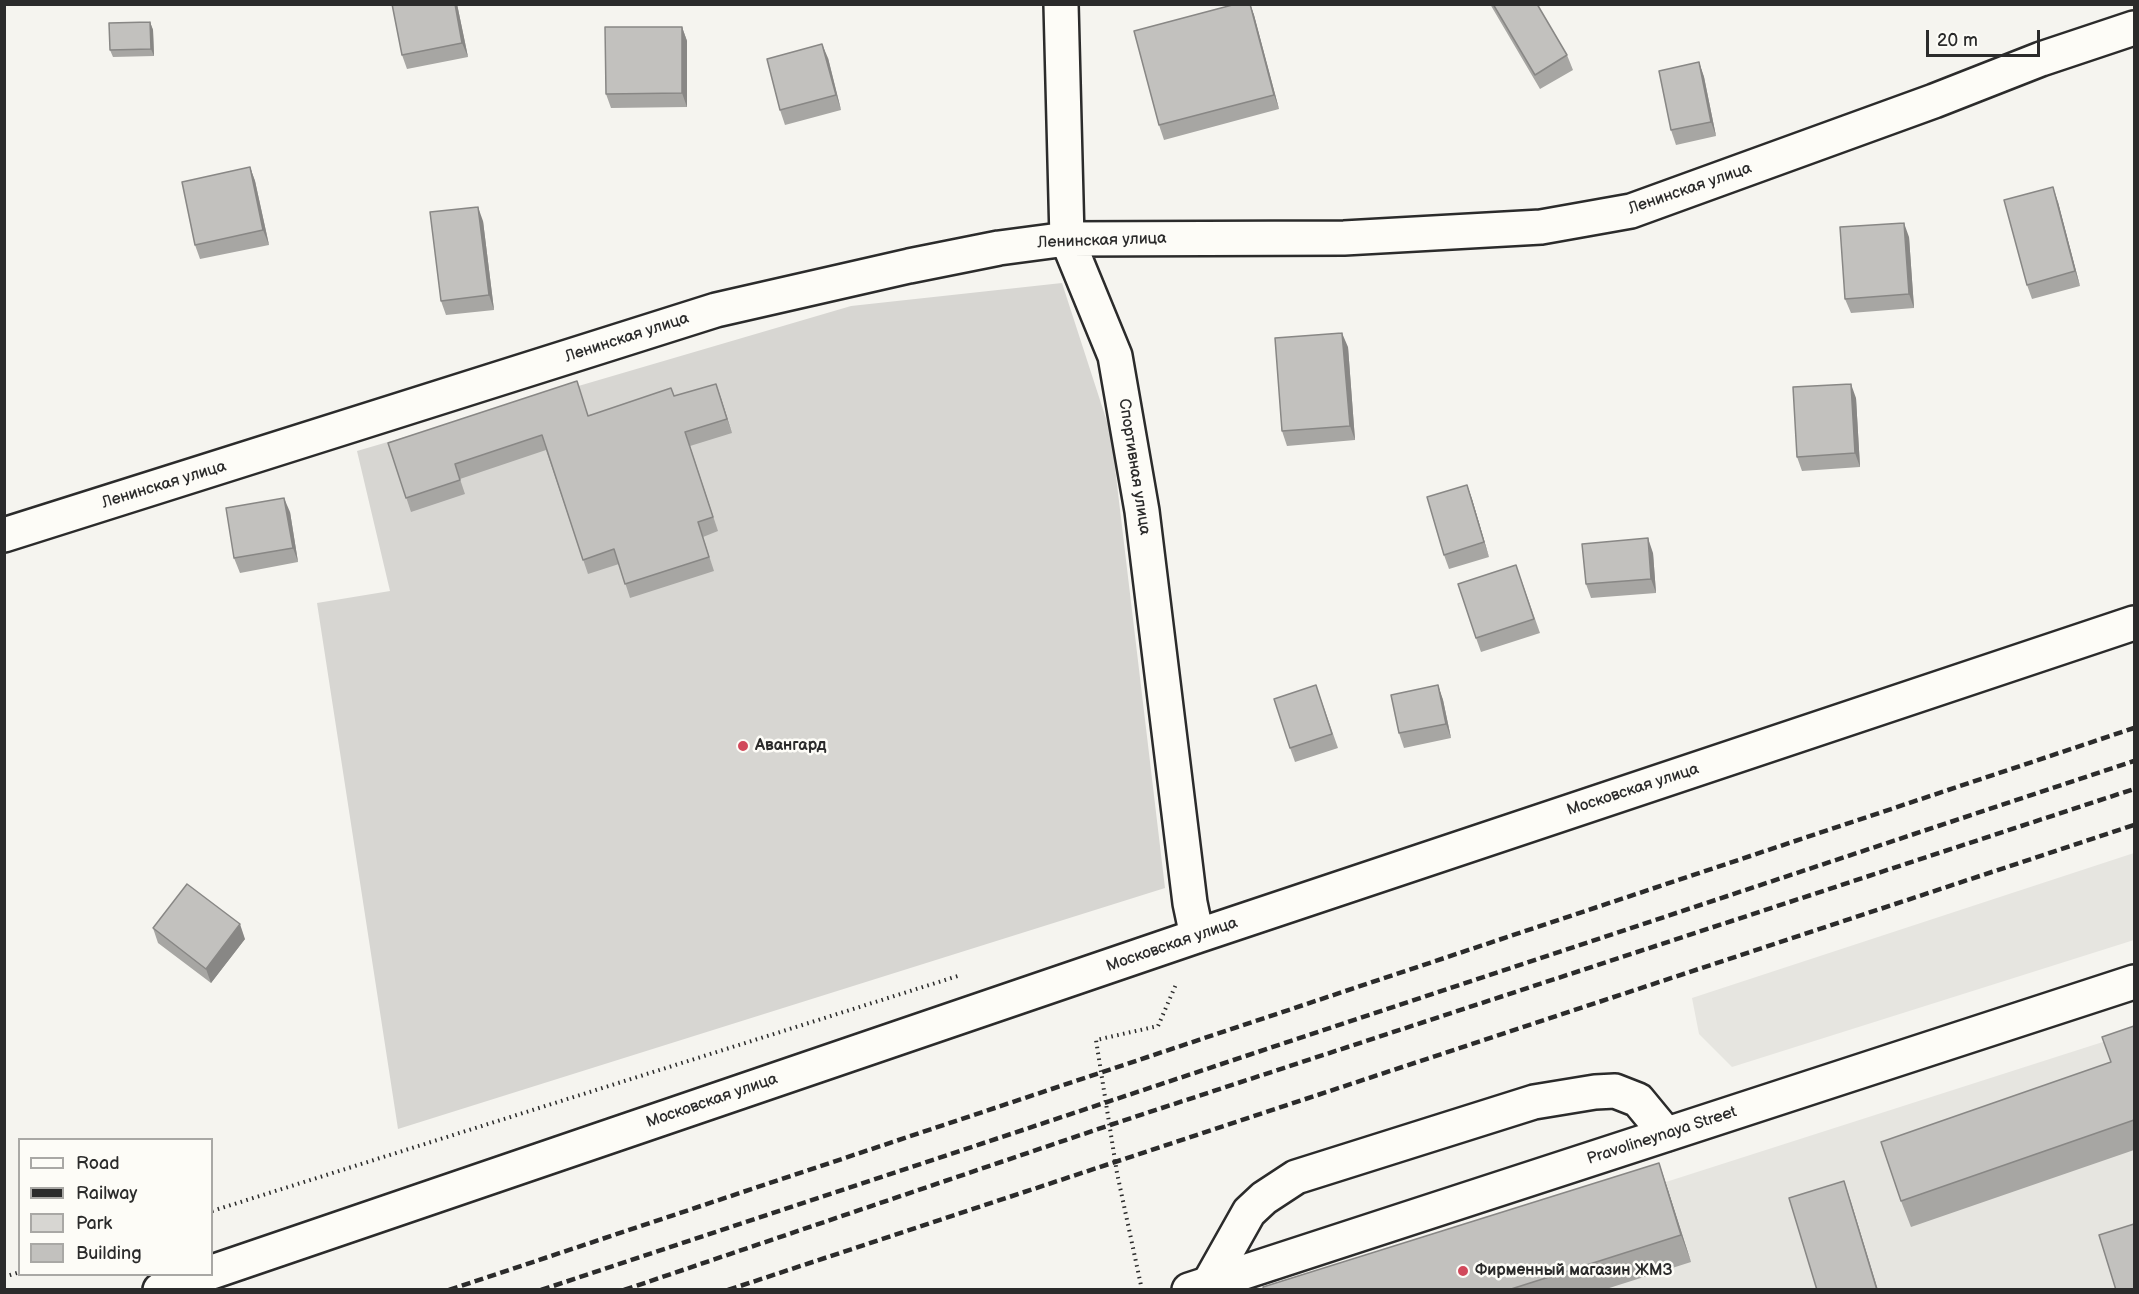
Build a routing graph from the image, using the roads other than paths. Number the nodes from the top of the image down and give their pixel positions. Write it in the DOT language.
graph roads {
  1 [pos="1061,4"];
  2 [pos="2134,28"];
  3 [pos="1067,239"];
  4 [pos="4,535"];
  5 [pos="2134,623"];
  6 [pos="1197,936"];
  7 [pos="2134,982"];
  8 [pos="1666,1134"];
  9 [pos="213,1272"];
  10 [pos="200,1276"];
  11 [pos="1199,1286"];
  12 [pos="160,1290"];
  1 -- 3 [label="street, Спортивная улица"];
  2 -- 3 [label="street, Ленинская улица"];
  3 -- 4 [label="street, Ленинская улица"];
  3 -- 6 [label="street, Спортивная улица"];
  5 -- 6 [label="street, Московская улица"];
  6 -- 9 [label="street, Московская улица"];
  7 -- 8 [label="street, Pravolineynaya Street"];
  8 -- 11 [label="street, Pravolineynaya Street"];
  8 -- 11 [label="street"];
  10 -- 12 [label="street"];
}
